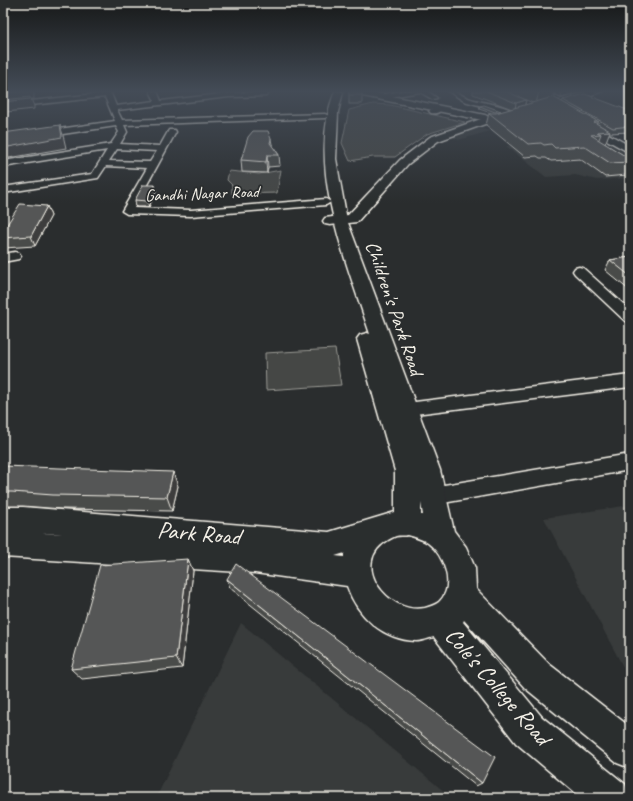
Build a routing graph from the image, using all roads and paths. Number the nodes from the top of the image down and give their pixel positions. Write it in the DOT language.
graph roads {
  1 [pos="88,128"];
  2 [pos="122,128"];
  3 [pos="324,128"];
  4 [pos="332,128"];
  5 [pos="455,128"];
  6 [pos="461,128"];
  7 [pos="592,128"];
  8 [pos="172,132"];
  9 [pos="623,136"];
  10 [pos="609,138"];
  11 [pos="3,140"];
  12 [pos="115,146"];
  13 [pos="161,149"];
  14 [pos="630,150"];
  15 [pos="103,163"];
  16 [pos="3,164"];
  17 [pos="152,165"];
  18 [pos="373,180"];
  19 [pos="3,190"];
  20 [pos="326,202"];
  21 [pos="339,215"];
  22 [pos="579,271"];
  23 [pos="630,318"];
  24 [pos="630,381"];
  25 [pos="407,410"];
  26 [pos="630,462"];
  27 [pos="432,496"];
  28 [pos="399,524"];
  29 [pos="440,537"];
  30 [pos="4,541"];
  31 [pos="356,573"];
  32 [pos="450,607"];
  33 [pos="630,750"];
  34 [pos="611,798"];
  1 -- 11 [label="street"];
  2 -- 12 [label="street"];
  3 -- 20 [label="main road, Children's Park Road"];
  4 -- 21 [label="main road, Children's Park Road"];
  5 -- 18 [label="main road"];
  6 -- 21 [label="main road"];
  7 -- 10 [label="street"];
  8 -- 13 [label="street, Gandhi Nagar Road"];
  9 -- 10 [label="street"];
  10 -- 14 [label="street"];
  12 -- 13 [label="street"];
  12 -- 15 [label="street"];
  12 -- 16 [label="street"];
  13 -- 17 [label="street, Gandhi Nagar Road"];
  15 -- 17 [label="street"];
  15 -- 19 [label="street"];
  17 -- 20 [label="street, Gandhi Nagar Road"];
  20 -- 21 [label="main road, Children's Park Road"];
  21 -- 25 [label="main road, Children's Park Road"];
  21 -- 28 [label="main road, Children's Park Road"];
  22 -- 23 [label="street"];
  24 -- 25 [label="street"];
  25 -- 27 [label="main road, Children's Park Road"];
  26 -- 27 [label="street"];
  27 -- 29 [label="main road, Children's Park Road"];
  28 -- 29 [label="main road"];
  28 -- 30 [label="main road, Park Road"];
  28 -- 31 [label="main road"];
  29 -- 32 [label="main road"];
  30 -- 31 [label="main road, Park Road"];
  31 -- 32 [label="main road"];
  32 -- 33 [label="main road, Cole's College Road"];
  32 -- 34 [label="main road, Cole's College Road"];
}
